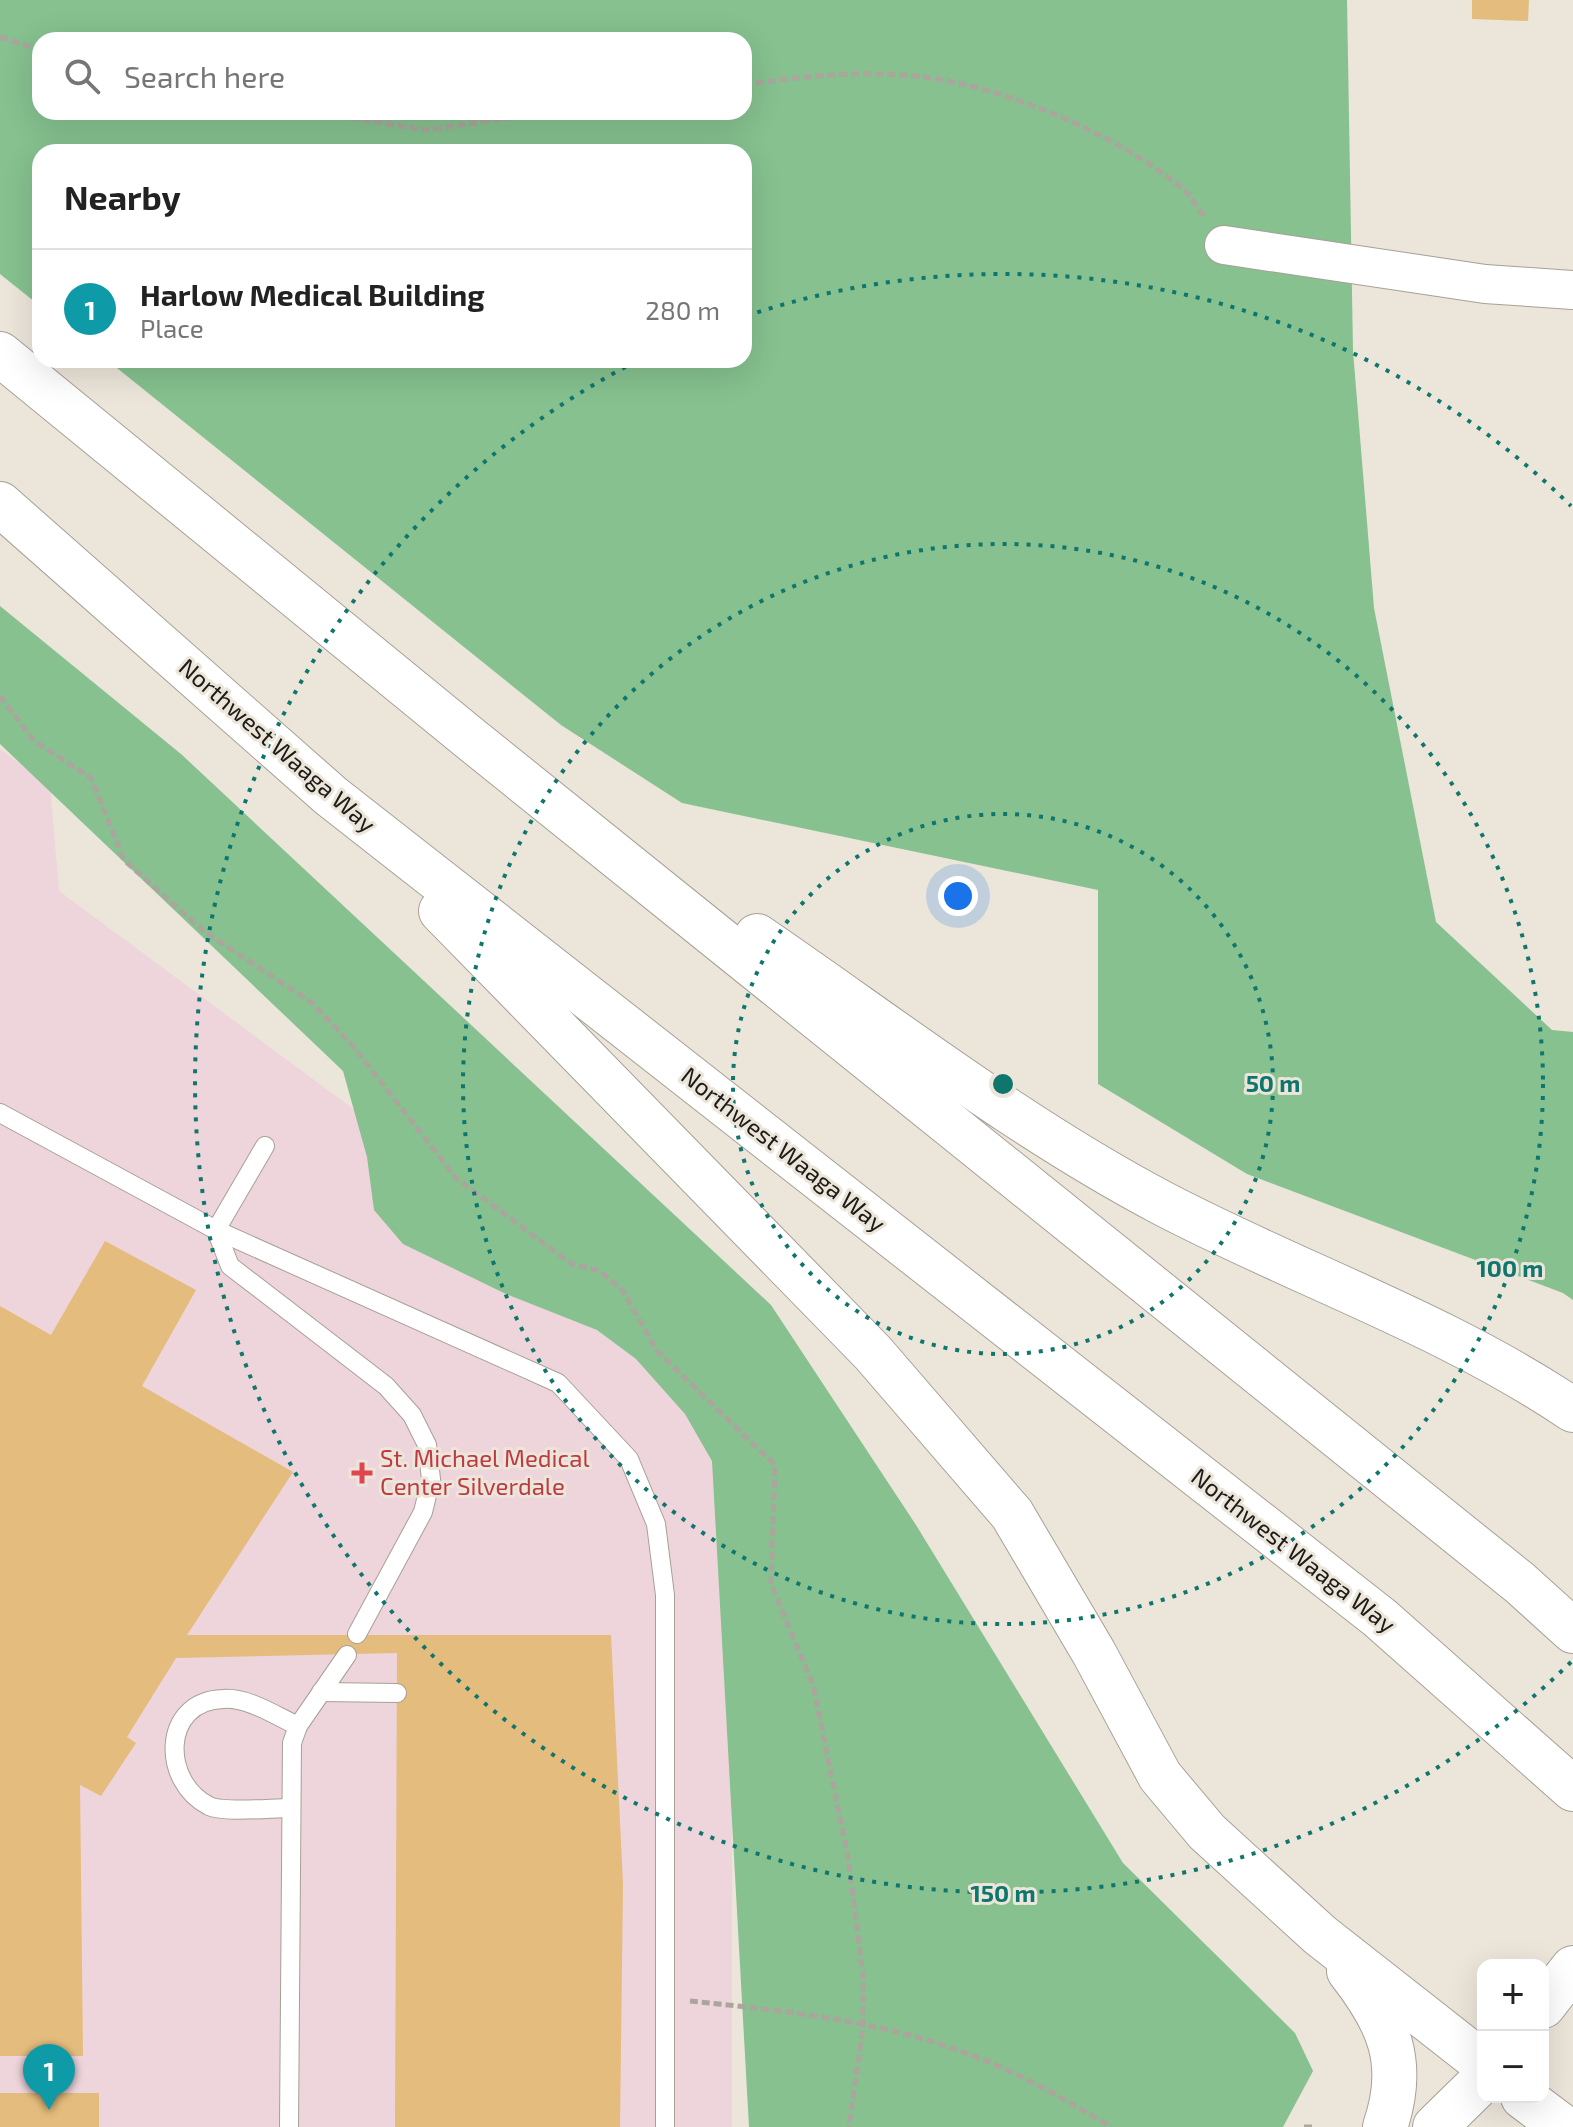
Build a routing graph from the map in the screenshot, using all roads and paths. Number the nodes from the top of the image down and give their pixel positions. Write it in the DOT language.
graph roads {
  1 [pos="0,37"];
  2 [pos="32,47"];
  3 [pos="752,84"];
  4 [pos="364,120"];
  5 [pos="494,120"];
  6 [pos="1224,245"];
  7 [pos="1573,290"];
  8 [pos="0,354"];
  9 [pos="0,504"];
  10 [pos="472,740"];
  11 [pos="331,796"];
  12 [pos="0,1113"];
  13 [pos="265,1146"];
  14 [pos="216,1230"];
  15 [pos="1573,1410"];
  16 [pos="1573,1631"];
  17 [pos="357,1634"];
  18 [pos="347,1655"];
  19 [pos="321,1692"];
  20 [pos="397,1693"];
  21 [pos="298,1726"];
  22 [pos="1564,1782"];
  23 [pos="289,1808"];
  24 [pos="1320,1935"];
  25 [pos="1573,1968"];
  26 [pos="665,1998"];
  27 [pos="1549,1998"];
  28 [pos="1477,2058"];
  29 [pos="1477,2086"];
  30 [pos="1531,2103"];
  31 [pos="289,2127"];
  32 [pos="665,2127"];
  33 [pos="1111,2127"];
  34 [pos="1304,2127"];
  35 [pos="1315,2127"];
  36 [pos="1385,2127"];
  37 [pos="1435,2127"];
  38 [pos="1563,2127"];
  1 -- 2 [label="path"];
  3 -- 6 [label="path"];
  4 -- 5 [label="path"];
  6 -- 7 [label="street"];
  8 -- 10 [label="main road"];
  9 -- 11 [label="main road, Northwest Waaga Way"];
  10 -- 15 [label="main road"];
  10 -- 16 [label="main road"];
  11 -- 22 [label="main road, Northwest Waaga Way"];
  11 -- 24 [label="main road"];
  12 -- 14 [label="lane"];
  13 -- 14 [label="lane"];
  14 -- 17 [label="lane"];
  14 -- 26 [label="lane"];
  18 -- 19 [label="lane"];
  19 -- 20 [label="lane"];
  19 -- 21 [label="lane"];
  21 -- 23 [label="lane"];
  21 -- 23 [label="lane"];
  23 -- 31 [label="lane"];
  24 -- 28 [label="main road"];
  24 -- 36 [label="main road"];
  25 -- 27 [label="main road"];
  26 -- 32 [label="lane"];
  26 -- 33 [label="path"];
  29 -- 37 [label="main road"];
  30 -- 38 [label="main road"];
  34 -- 35 [label="path"];
}
